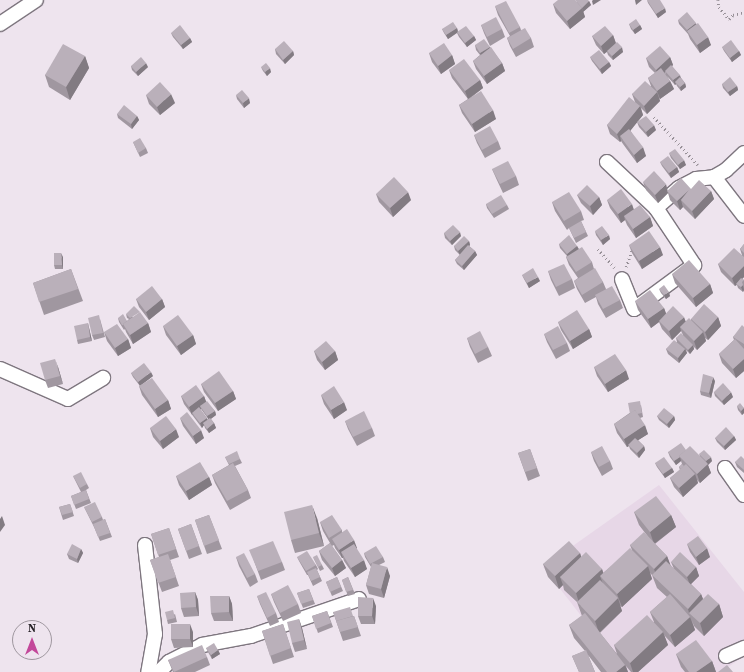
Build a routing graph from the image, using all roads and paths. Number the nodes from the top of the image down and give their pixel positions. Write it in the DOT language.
graph roads {
  1 [pos="36,0"];
  2 [pos="718,0"];
  3 [pos="744,12"];
  4 [pos="0,24"];
  5 [pos="654,117"];
  6 [pos="744,153"];
  7 [pos="607,162"];
  8 [pos="714,177"];
  9 [pos="656,208"];
  10 [pos="744,216"];
  11 [pos="633,247"];
  12 [pos="598,248"];
  13 [pos="622,279"];
  14 [pos="0,369"];
  15 [pos="104,378"];
  16 [pos="725,468"];
  17 [pos="744,495"];
  18 [pos="145,545"];
  19 [pos="359,599"];
  20 [pos="744,648"];
  21 [pos="726,656"];
  22 [pos="148,672"];
  23 [pos="159,672"];
  1 -- 4 [label="street"];
  2 -- 3 [label="path"];
  5 -- 8 [label="path"];
  6 -- 8 [label="street"];
  7 -- 9 [label="street"];
  8 -- 9 [label="street"];
  8 -- 10 [label="street"];
  9 -- 13 [label="street"];
  11 -- 13 [label="path"];
  12 -- 13 [label="path"];
  14 -- 15 [label="street"];
  16 -- 17 [label="street"];
  18 -- 22 [label="street"];
  19 -- 23 [label="street"];
  20 -- 21 [label="street"];
}
